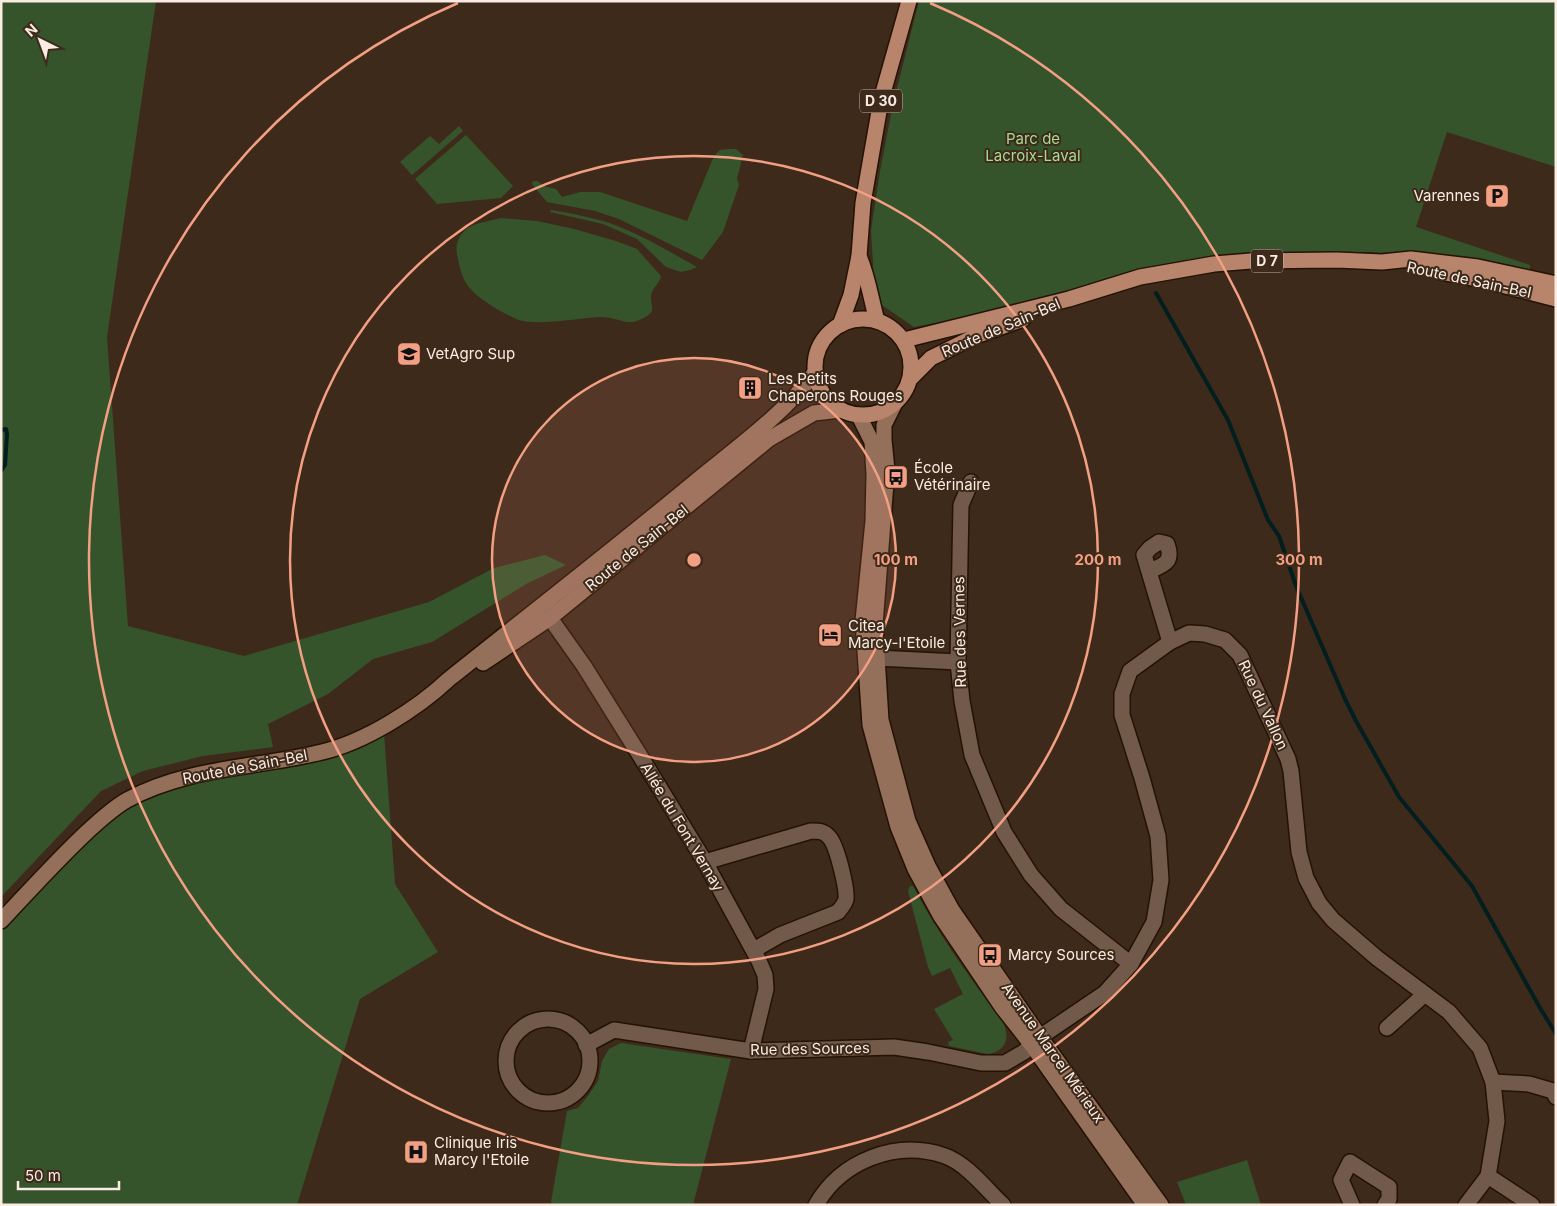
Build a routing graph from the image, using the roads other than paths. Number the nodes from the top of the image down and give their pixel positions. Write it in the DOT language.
graph roads {
  1 [pos="909,1"];
  2 [pos="859,256"];
  3 [pos="1382,262"];
  4 [pos="1556,284"];
  5 [pos="1069,299"];
  6 [pos="1556,299"];
  7 [pos="877,320"];
  8 [pos="840,325"];
  9 [pos="904,340"];
  10 [pos="815,372"];
  11 [pos="911,378"];
  12 [pos="894,405"];
  13 [pos="840,410"];
  14 [pos="859,416"];
  15 [pos="971,482"];
  16 [pos="596,563"];
  17 [pos="1149,570"];
  18 [pos="550,618"];
  19 [pos="1170,642"];
  20 [pos="877,658"];
  21 [pos="958,662"];
  22 [pos="435,692"];
  23 [pos="705,862"];
  24 [pos="1,921"];
  25 [pos="754,950"];
  26 [pos="1131,964"];
  27 [pos="1425,994"];
  28 [pos="1387,1028"];
  29 [pos="1036,1041"];
  30 [pos="586,1045"];
  31 [pos="751,1051"];
  32 [pos="1493,1082"];
  33 [pos="1556,1097"];
  34 [pos="1488,1176"];
  35 [pos="816,1205"];
  36 [pos="1004,1205"];
  37 [pos="1145,1205"];
  38 [pos="1161,1205"];
  39 [pos="1352,1205"];
  40 [pos="1385,1205"];
  41 [pos="1466,1205"];
  42 [pos="1532,1205"];
  1 -- 2 [label="main road, D 30"];
  2 -- 7 [label="main road, D 30"];
  2 -- 8 [label="main road, D 30"];
  3 -- 4 [label="main road, Route de Sain-Bel / D 7"];
  3 -- 5 [label="main road, Route de Sain-Bel / D 7"];
  3 -- 6 [label="main road, Route de Sain-Bel / D 7"];
  5 -- 9 [label="main road, Route de Sain-Bel / D 7"];
  5 -- 11 [label="main road, Route de Sain-Bel / D 7"];
  7 -- 8 [label="main road"];
  7 -- 9 [label="main road"];
  8 -- 10 [label="main road"];
  9 -- 11 [label="main road"];
  10 -- 13 [label="main road"];
  10 -- 16 [label="main road, Route de Sain-Bel"];
  11 -- 12 [label="main road"];
  12 -- 14 [label="main road"];
  12 -- 20 [label="main road, Avenue Marcel Mérieux"];
  13 -- 14 [label="main road"];
  13 -- 18 [label="main road, Route de Sain-Bel"];
  14 -- 29 [label="main road, Avenue Marcel Mérieux"];
  15 -- 21 [label="street, Rue des Vernes"];
  16 -- 18 [label="street"];
  16 -- 22 [label="main road, Route de Sain-Bel"];
  17 -- 19 [label="street"];
  18 -- 22 [label="main road, Route de Sain-Bel"];
  18 -- 23 [label="street, Allée du Font Vernay"];
  19 -- 26 [label="street, Rue du Vallon"];
  19 -- 27 [label="street, Rue du Vallon"];
  20 -- 21 [label="street"];
  20 -- 29 [label="main road, Avenue Marcel Mérieux"];
  21 -- 26 [label="street, Rue des Vernes"];
  22 -- 24 [label="main road, Route de Sain-Bel"];
  23 -- 25 [label="street, Allée du Font Vernay"];
  23 -- 25 [label="street"];
  25 -- 31 [label="street, Allée du Font Vernay"];
  26 -- 29 [label="street, Rue du Vallon"];
  27 -- 28 [label="street"];
  27 -- 32 [label="street, Rue du Vallon"];
  29 -- 31 [label="street, Rue des Sources"];
  29 -- 37 [label="main road, Avenue Marcel Mérieux"];
  29 -- 38 [label="main road, Avenue Marcel Mérieux"];
  30 -- 30 [label="street"];
  30 -- 31 [label="street, Rue des Sources"];
  32 -- 33 [label="street"];
  32 -- 34 [label="street, Rue du Vallon"];
  34 -- 41 [label="street, Rue du Vallon"];
  34 -- 42 [label="street"];
  35 -- 36 [label="street"];
  39 -- 40 [label="street"];
}
